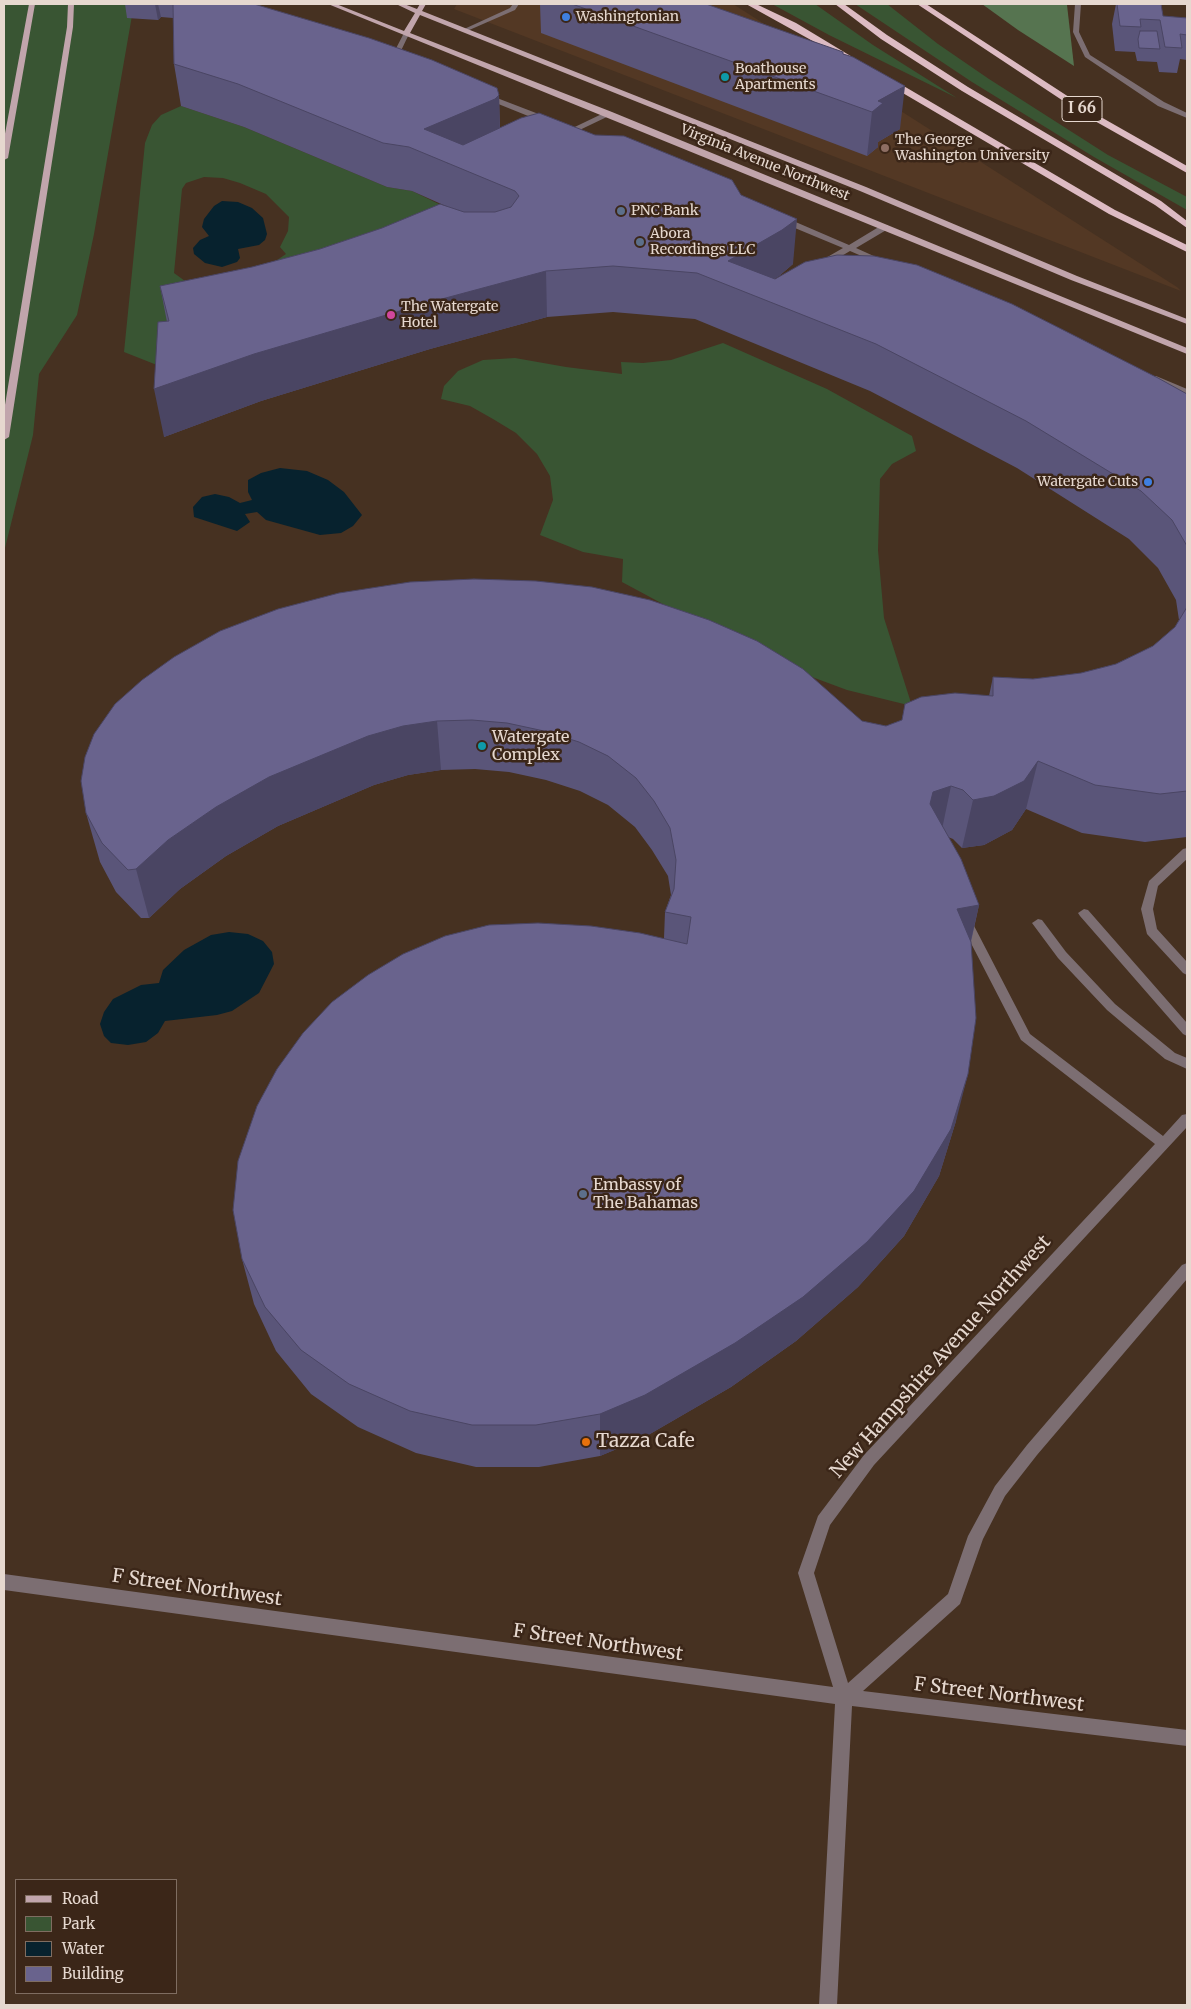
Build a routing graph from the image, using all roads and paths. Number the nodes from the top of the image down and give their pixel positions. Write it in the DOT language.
graph roads {
  1 [pos="32,4"];
  2 [pos="72,4"];
  3 [pos="331,4"];
  4 [pos="399,4"];
  5 [pos="423,4"];
  6 [pos="516,4"];
  7 [pos="750,4"];
  8 [pos="839,4"];
  9 [pos="920,4"];
  10 [pos="939,4"];
  11 [pos="1078,4"];
  12 [pos="418,12"];
  13 [pos="465,30"];
  14 [pos="406,34"];
  15 [pos="979,42"];
  16 [pos="402,61"];
  17 [pos="860,64"];
  18 [pos="877,74"];
  19 [pos="474,91"];
  20 [pos="609,114"];
  21 [pos="1187,116"];
  22 [pos="553,123"];
  23 [pos="562,127"];
  24 [pos="571,131"];
  25 [pos="580,134"];
  26 [pos="553,138"];
  27 [pos="4,158"];
  28 [pos="1187,170"];
  29 [pos="777,217"];
  30 [pos="1187,226"];
  31 [pos="884,228"];
  32 [pos="848,248"];
  33 [pos="1187,249"];
  34 [pos="892,266"];
  35 [pos="815,267"];
  36 [pos="1187,322"];
  37 [pos="1187,350"];
  38 [pos="1144,374"];
  39 [pos="1187,392"];
  40 [pos="4,437"];
  41 [pos="1187,852"];
  42 [pos="959,909"];
  43 [pos="1084,913"];
  44 [pos="1038,924"];
  45 [pos="1187,970"];
  46 [pos="1187,1030"];
  47 [pos="1187,1064"];
  48 [pos="1187,1119"];
  49 [pos="1164,1144"];
  50 [pos="1187,1269"];
  51 [pos="4,1582"];
  52 [pos="844,1697"];
  53 [pos="1187,1738"];
  54 [pos="828,2005"];
  1 -- 27 [label="main road"];
  2 -- 40 [label="main road"];
  3 -- 14 [label="main road, Virginia Avenue Northwest"];
  4 -- 12 [label="main road, Virginia Avenue Northwest"];
  5 -- 12 [label="main road"];
  6 -- 13 [label="street"];
  7 -- 17 [label="highway"];
  8 -- 30 [label="highway, I 66"];
  9 -- 15 [label="highway"];
  10 -- 15 [label="highway, I 66"];
  11 -- 21 [label="street"];
  12 -- 13 [label="main road, Virginia Avenue Northwest"];
  12 -- 14 [label="main road"];
  13 -- 36 [label="main road, Virginia Avenue Northwest"];
  14 -- 16 [label="street"];
  14 -- 20 [label="main road, Virginia Avenue Northwest"];
  15 -- 28 [label="highway, I 66"];
  18 -- 33 [label="highway"];
  19 -- 22 [label="street"];
  20 -- 24 [label="street"];
  20 -- 31 [label="main road, Virginia Avenue Northwest"];
  23 -- 24 [label="street"];
  24 -- 25 [label="street"];
  24 -- 26 [label="street"];
  29 -- 32 [label="street"];
  31 -- 32 [label="street"];
  31 -- 37 [label="main road, Virginia Avenue Northwest"];
  32 -- 34 [label="street"];
  32 -- 35 [label="street"];
  38 -- 39 [label="street"];
  41 -- 45 [label="street"];
  42 -- 49 [label="street"];
  43 -- 46 [label="street"];
  44 -- 47 [label="street"];
  48 -- 49 [label="street, New Hampshire Avenue Northwest"];
  49 -- 52 [label="street, New Hampshire Avenue Northwest"];
  50 -- 52 [label="street"];
  51 -- 52 [label="street, F Street Northwest"];
  52 -- 53 [label="street, F Street Northwest"];
  52 -- 54 [label="street"];
}
